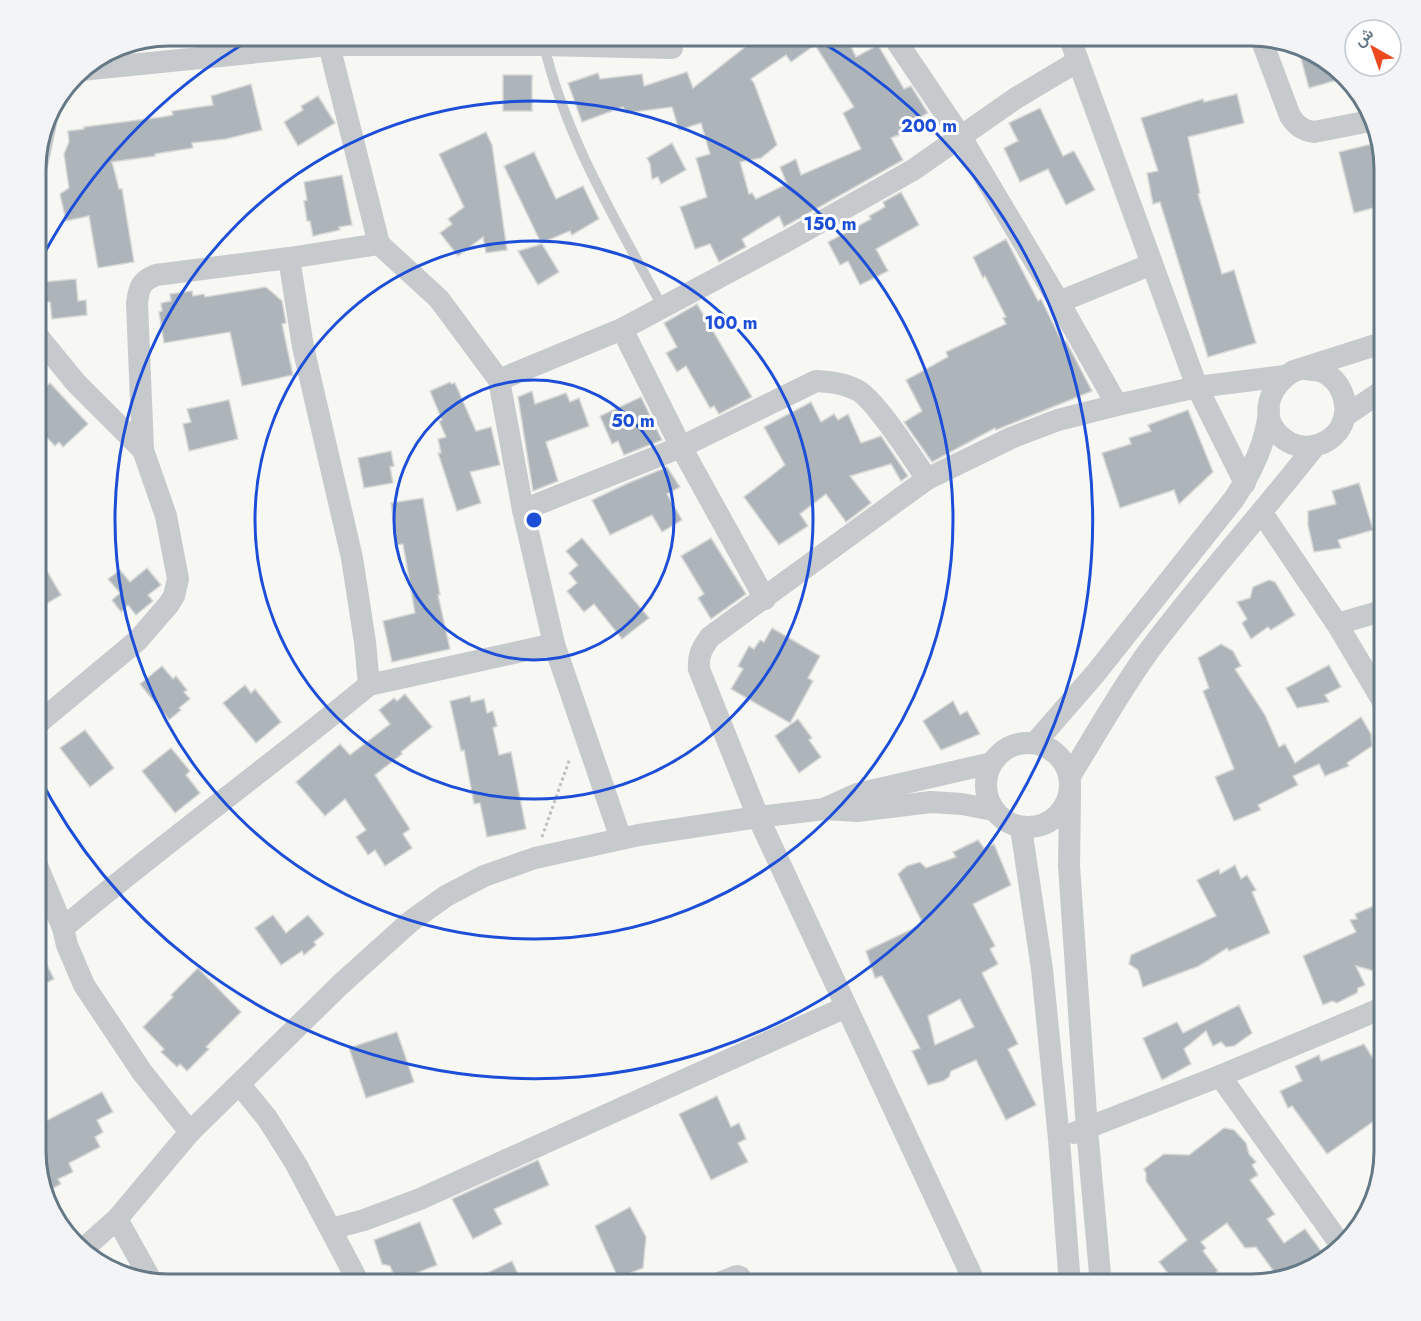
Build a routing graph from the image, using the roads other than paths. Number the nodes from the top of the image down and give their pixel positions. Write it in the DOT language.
graph roads {
  1 [pos="900,46"];
  2 [pos="1073,46"];
  3 [pos="311,47"];
  4 [pos="329,47"];
  5 [pos="546,47"];
  6 [pos="646,47"];
  7 [pos="672,48"];
  8 [pos="1264,48"];
  9 [pos="1078,61"];
  10 [pos="100,68"];
  11 [pos="1365,122"];
  12 [pos="961,137"];
  13 [pos="379,244"];
  14 [pos="289,258"];
  15 [pos="1152,264"];
  16 [pos="1059,302"];
  17 [pos="662,306"];
  18 [pos="622,329"];
  19 [pos="1374,346"];
  20 [pos="47,347"];
  21 [pos="1295,373"];
  22 [pos="499,380"];
  23 [pos="1197,387"];
  24 [pos="1374,396"];
  25 [pos="1117,405"];
  26 [pos="1269,411"];
  27 [pos="1345,416"];
  28 [pos="1315,446"];
  29 [pos="681,447"];
  30 [pos="143,450"];
  31 [pos="927,479"];
  32 [pos="1245,483"];
  33 [pos="523,510"];
  34 [pos="1262,513"];
  35 [pos="765,599"];
  36 [pos="1374,613"];
  37 [pos="1337,624"];
  38 [pos="554,645"];
  39 [pos="369,685"];
  40 [pos="1374,686"];
  41 [pos="47,717"];
  42 [pos="1035,743"];
  43 [pos="992,763"];
  44 [pos="1070,784"];
  45 [pos="825,809"];
  46 [pos="993,810"];
  47 [pos="758,817"];
  48 [pos="1021,828"];
  49 [pos="621,839"];
  50 [pos="47,889"];
  51 [pos="63,928"];
  52 [pos="846,1007"];
  53 [pos="1374,1012"];
  54 [pos="1220,1076"];
  55 [pos="240,1085"];
  56 [pos="1087,1129"];
  57 [pos="190,1132"];
  58 [pos="1059,1139"];
  59 [pos="117,1219"];
  60 [pos="331,1229"];
  61 [pos="1337,1240"];
  62 [pos="89,1244"];
  63 [pos="147,1272"];
  64 [pos="354,1274"];
  65 [pos="971,1274"];
  66 [pos="1069,1274"];
  67 [pos="1100,1274"];
  1 -- 12 [label="street"];
  2 -- 9 [label="street"];
  3 -- 10 [label="street"];
  4 -- 13 [label="street"];
  5 -- 17 [label="lane"];
  6 -- 7 [label="street"];
  8 -- 11 [label="street"];
  9 -- 12 [label="street"];
  9 -- 15 [label="street"];
  12 -- 16 [label="street"];
  12 -- 17 [label="street"];
  13 -- 14 [label="street"];
  13 -- 22 [label="street"];
  14 -- 30 [label="street"];
  14 -- 39 [label="street"];
  15 -- 16 [label="street"];
  15 -- 23 [label="street"];
  16 -- 25 [label="street"];
  17 -- 18 [label="street"];
  18 -- 22 [label="street"];
  18 -- 29 [label="street"];
  19 -- 21 [label="street"];
  20 -- 30 [label="street"];
  21 -- 23 [label="street"];
  21 -- 26 [label="street"];
  21 -- 27 [label="street"];
  22 -- 33 [label="street"];
  23 -- 25 [label="street"];
  23 -- 32 [label="street"];
  24 -- 27 [label="street"];
  25 -- 31 [label="street"];
  26 -- 28 [label="street"];
  26 -- 32 [label="street"];
  27 -- 28 [label="street"];
  28 -- 34 [label="street"];
  29 -- 31 [label="street"];
  29 -- 33 [label="street"];
  29 -- 35 [label="street"];
  30 -- 41 [label="street"];
  31 -- 35 [label="street"];
  32 -- 42 [label="street"];
  33 -- 38 [label="street"];
  34 -- 37 [label="street"];
  34 -- 44 [label="street"];
  35 -- 47 [label="street"];
  36 -- 37 [label="street"];
  37 -- 40 [label="street"];
  38 -- 39 [label="street"];
  38 -- 49 [label="street"];
  39 -- 51 [label="street"];
  42 -- 43 [label="street"];
  42 -- 44 [label="street"];
  43 -- 45 [label="street"];
  43 -- 46 [label="street"];
  44 -- 48 [label="street"];
  44 -- 56 [label="street"];
  45 -- 46 [label="street"];
  45 -- 47 [label="street"];
  46 -- 48 [label="street"];
  47 -- 49 [label="street"];
  47 -- 52 [label="street"];
  48 -- 58 [label="street"];
  49 -- 55 [label="street"];
  50 -- 51 [label="street"];
  51 -- 57 [label="street"];
  52 -- 60 [label="street"];
  52 -- 65 [label="street"];
  53 -- 54 [label="street"];
  54 -- 56 [label="street"];
  54 -- 61 [label="street"];
  55 -- 57 [label="street"];
  55 -- 60 [label="street"];
  56 -- 58 [label="street"];
  56 -- 67 [label="street"];
  57 -- 59 [label="street"];
  58 -- 66 [label="street"];
  59 -- 62 [label="street"];
  59 -- 63 [label="street"];
  60 -- 64 [label="street"];
}
